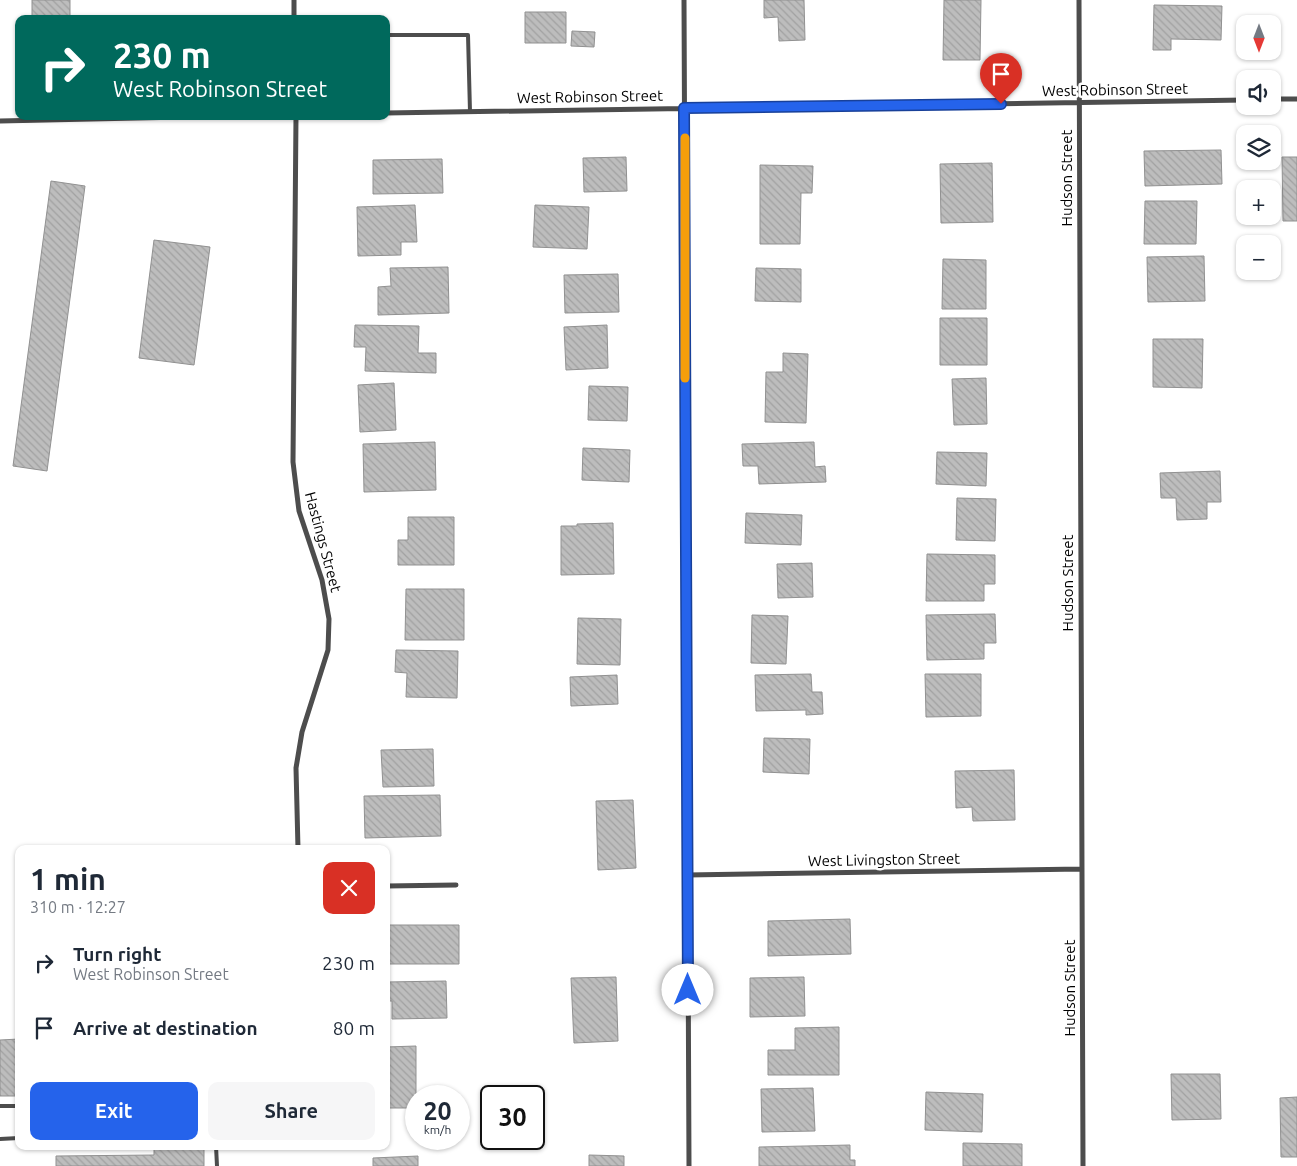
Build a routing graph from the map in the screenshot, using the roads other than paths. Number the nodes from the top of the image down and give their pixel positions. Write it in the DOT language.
graph roads {
  1 [pos="294,0"];
  2 [pos="684,0"];
  3 [pos="1079,0"];
  4 [pos="294,15"];
  5 [pos="390,34"];
  6 [pos="1281,99"];
  7 [pos="1297,99"];
  8 [pos="1236,100"];
  9 [pos="1080,103"];
  10 [pos="684,108"];
  11 [pos="470,112"];
  12 [pos="390,113"];
  13 [pos="46,120"];
  14 [pos="296,120"];
  15 [pos="0,121"];
  16 [pos="298,845"];
  17 [pos="1081,869"];
  18 [pos="687,875"];
  19 [pos="456,885"];
  20 [pos="390,886"];
  21 [pos="0,1106"];
  22 [pos="15,1106"];
  23 [pos="15,1138"];
  24 [pos="0,1139"];
  25 [pos="216,1150"];
  26 [pos="217,1166"];
  27 [pos="689,1166"];
  28 [pos="1084,1166"];
  1 -- 4 [label="street"];
  2 -- 10 [label="street"];
  3 -- 9 [label="street, Hudson Street"];
  5 -- 11 [label="lane"];
  6 -- 7 [label="street"];
  8 -- 9 [label="street, West Robinson Street"];
  9 -- 10 [label="street, West Robinson Street"];
  9 -- 17 [label="street, Hudson Street"];
  10 -- 11 [label="street, West Robinson Street"];
  10 -- 18 [label="street"];
  11 -- 12 [label="street, West Robinson Street"];
  13 -- 15 [label="street"];
  14 -- 16 [label="street, Hastings Street"];
  17 -- 18 [label="street, West Livingston Street"];
  17 -- 28 [label="street, Hudson Street"];
  18 -- 27 [label="street"];
  19 -- 20 [label="street"];
  21 -- 22 [label="lane"];
  23 -- 24 [label="lane"];
  25 -- 26 [label="lane"];
}
